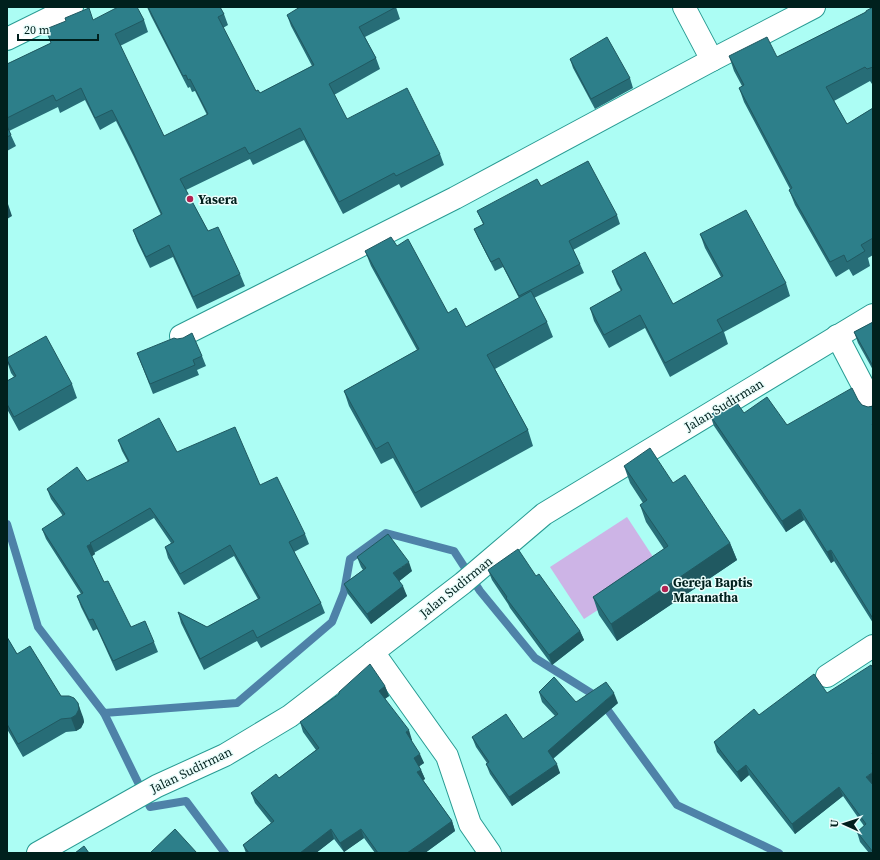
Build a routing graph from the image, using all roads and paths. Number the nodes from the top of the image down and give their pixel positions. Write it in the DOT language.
graph roads {
  1 [pos="72,7"];
  2 [pos="684,7"];
  3 [pos="814,7"];
  4 [pos="7,39"];
  5 [pos="712,60"];
  6 [pos="873,315"];
  7 [pos="181,336"];
  8 [pos="837,336"];
  9 [pos="873,404"];
  10 [pos="873,646"];
  11 [pos="373,652"];
  12 [pos="827,676"];
  13 [pos="38,853"];
  14 [pos="490,853"];
  1 -- 4 [label="street"];
  2 -- 5 [label="street"];
  3 -- 5 [label="street"];
  5 -- 7 [label="street"];
  6 -- 8 [label="street, Jalan Sudirman"];
  8 -- 9 [label="street"];
  8 -- 11 [label="street, Jalan Sudirman"];
  10 -- 12 [label="street"];
  11 -- 13 [label="street, Jalan Sudirman"];
  11 -- 14 [label="street"];
}
